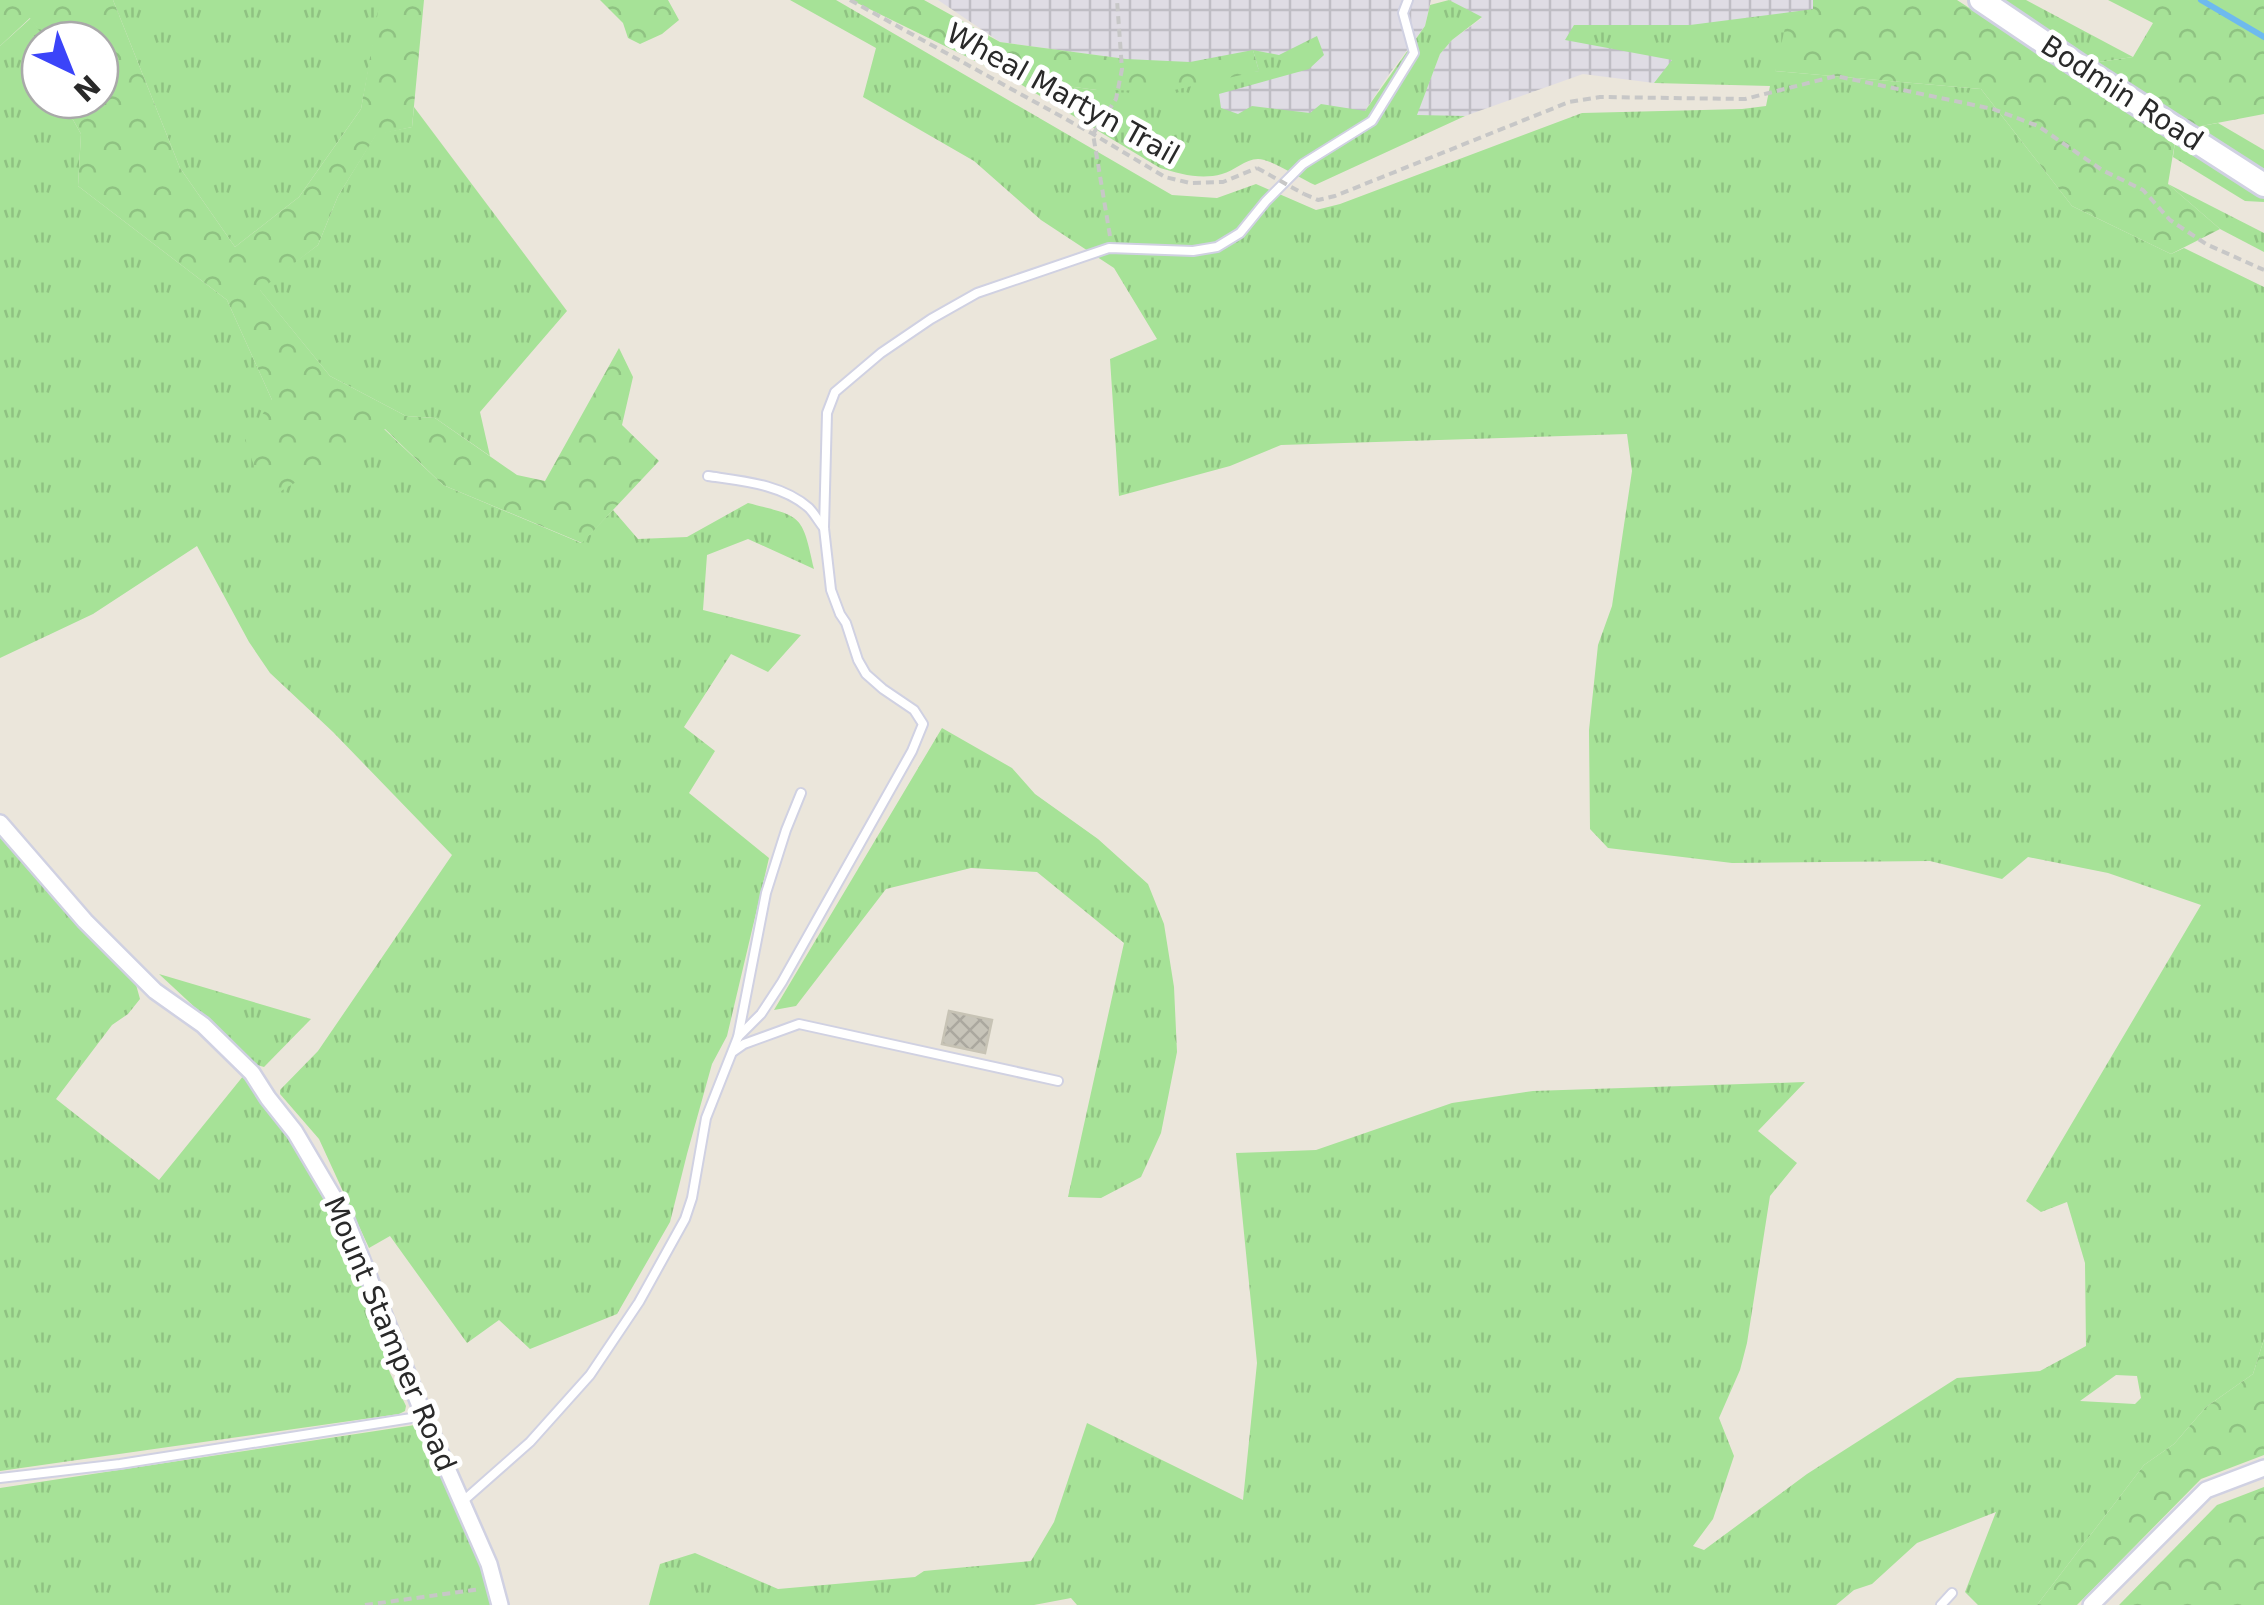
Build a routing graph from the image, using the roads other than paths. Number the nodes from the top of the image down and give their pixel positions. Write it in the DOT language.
graph roads {
  1 [pos="1408,0"];
  2 [pos="1981,0"];
  3 [pos="2264,185"];
  4 [pos="708,476"];
  5 [pos="824,528"];
  6 [pos="800,793"];
  7 [pos="0,823"];
  8 [pos="738,1037"];
  9 [pos="732,1052"];
  10 [pos="1058,1081"];
  11 [pos="424,1416"];
  12 [pos="2264,1468"];
  13 [pos="0,1478"];
  14 [pos="462,1502"];
  15 [pos="1952,1592"];
  16 [pos="500,1605"];
  17 [pos="1941,1605"];
  18 [pos="2091,1605"];
  1 -- 5 [label="lane"];
  2 -- 3 [label="main road, Bodmin Road"];
  4 -- 5 [label="lane"];
  5 -- 8 [label="lane"];
  6 -- 8 [label="lane"];
  7 -- 11 [label="street, Mount Stamper Road"];
  8 -- 9 [label="lane"];
  9 -- 10 [label="lane"];
  9 -- 14 [label="lane"];
  11 -- 13 [label="lane"];
  11 -- 14 [label="street, Mount Stamper Road"];
  12 -- 18 [label="street"];
  14 -- 16 [label="street, Mount Stamper Road"];
  15 -- 17 [label="lane"];
}
